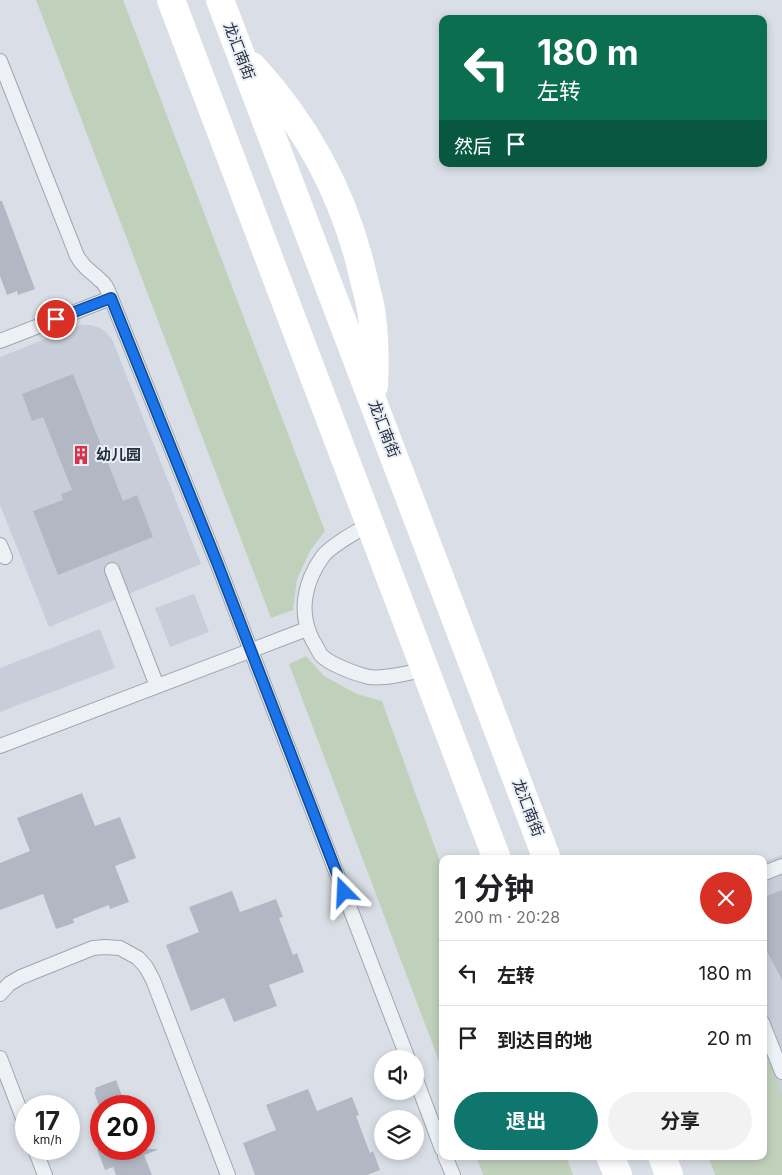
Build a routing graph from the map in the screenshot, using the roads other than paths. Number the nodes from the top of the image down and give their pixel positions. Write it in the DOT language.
graph roads {
  1 [pos="171,0"];
  2 [pos="220,0"];
  3 [pos="240,52"];
  4 [pos="0,61"];
  5 [pos="111,298"];
  6 [pos="0,341"];
  7 [pos="374,403"];
  8 [pos="370,524"];
  9 [pos="112,570"];
  10 [pos="307,629"];
  11 [pos="251,650"];
  12 [pos="425,669"];
  13 [pos="157,686"];
  14 [pos="0,746"];
  15 [pos="495,855"];
  16 [pos="545,855"];
  17 [pos="782,866"];
  18 [pos="767,872"];
  19 [pos="0,994"];
  20 [pos="767,1034"];
  21 [pos="405,1050"];
  22 [pos="0,1058"];
  23 [pos="782,1072"];
  24 [pos="0,1082"];
  25 [pos="14,1096"];
  26 [pos="424,1100"];
  27 [pos="439,1141"];
  28 [pos="39,1160"];
  29 [pos="447,1160"];
  30 [pos="612,1160"];
  31 [pos="663,1160"];
  32 [pos="45,1175"];
  33 [pos="228,1175"];
  34 [pos="453,1175"];
  35 [pos="618,1175"];
  36 [pos="669,1175"];
  1 -- 8 [label="main road"];
  2 -- 3 [label="main road, 龙汇南街"];
  3 -- 7 [label="main road, 龙汇南街"];
  3 -- 7 [label="main road"];
  4 -- 5 [label="lane"];
  5 -- 6 [label="lane"];
  5 -- 11 [label="lane"];
  7 -- 16 [label="main road, 龙汇南街"];
  8 -- 10 [label="lane"];
  8 -- 12 [label="main road"];
  9 -- 13 [label="lane"];
  10 -- 11 [label="lane"];
  10 -- 12 [label="lane"];
  11 -- 13 [label="lane"];
  11 -- 21 [label="lane"];
  12 -- 15 [label="main road"];
  13 -- 14 [label="lane"];
  17 -- 18 [label="lane"];
  19 -- 33 [label="lane"];
  20 -- 23 [label="lane"];
  22 -- 25 [label="lane"];
  24 -- 25 [label="lane"];
  26 -- 27 [label="lane"];
  28 -- 32 [label="lane"];
  29 -- 34 [label="lane"];
  30 -- 35 [label="main road"];
  31 -- 36 [label="main road"];
}
